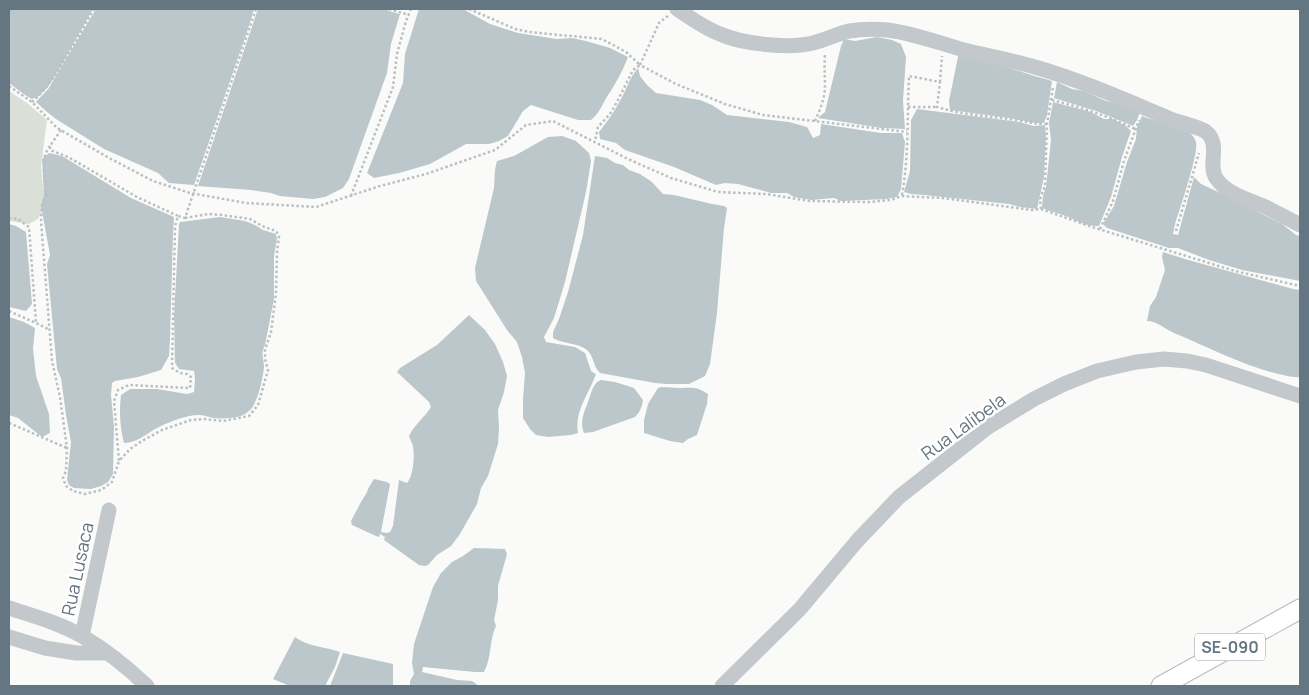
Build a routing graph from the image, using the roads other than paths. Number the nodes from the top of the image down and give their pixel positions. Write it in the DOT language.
graph roads {
  1 [pos="681,11"];
  2 [pos="1300,224"];
  3 [pos="1300,396"];
  4 [pos="109,510"];
  5 [pos="9,608"];
  6 [pos="1300,609"];
  7 [pos="82,636"];
  8 [pos="9,637"];
  9 [pos="108,653"];
  10 [pos="147,686"];
  11 [pos="722,686"];
  12 [pos="1161,686"];
  1 -- 2 [label="street"];
  3 -- 11 [label="street, Rua Lalibela"];
  4 -- 7 [label="street, Rua Lusaca"];
  5 -- 7 [label="street"];
  6 -- 12 [label="main road, SE-090"];
  7 -- 9 [label="street"];
  8 -- 9 [label="street"];
  9 -- 10 [label="street"];
}
